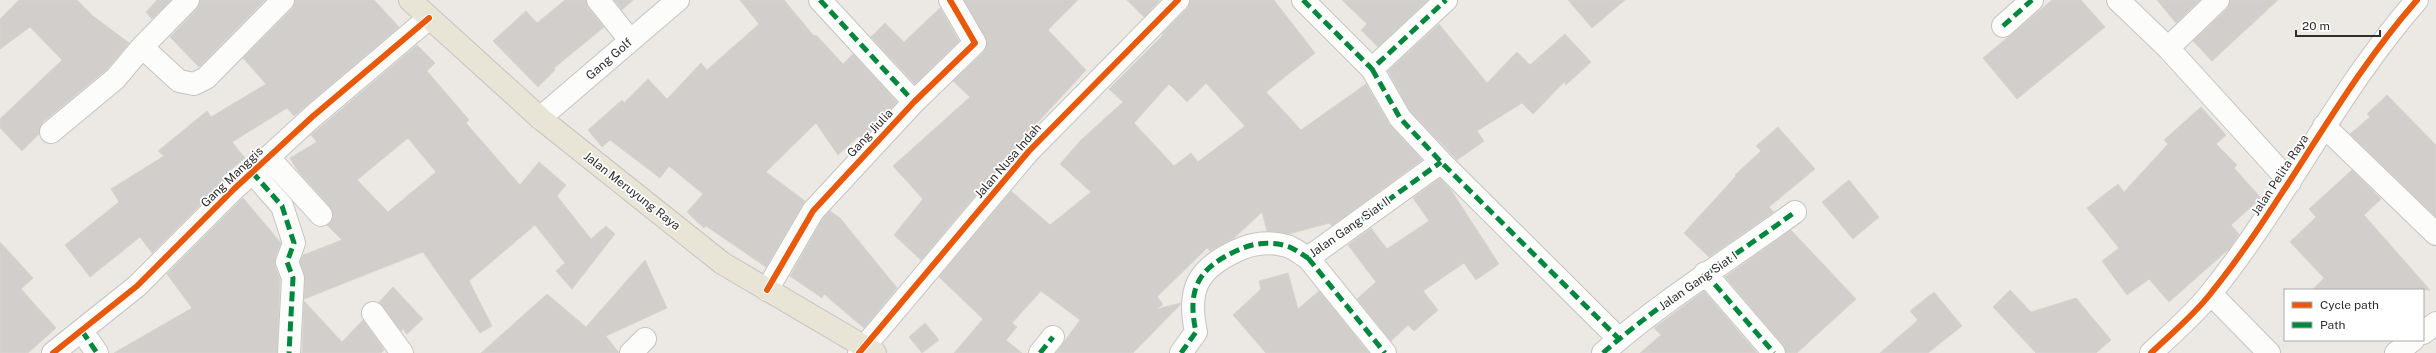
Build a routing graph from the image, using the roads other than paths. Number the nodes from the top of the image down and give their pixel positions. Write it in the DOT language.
graph roads {
  1 [pos="188,0"];
  2 [pos="283,0"];
  3 [pos="410,0"];
  4 [pos="598,0"];
  5 [pos="678,0"];
  6 [pos="820,0"];
  7 [pos="950,0"];
  8 [pos="1178,0"];
  9 [pos="1302,0"];
  10 [pos="1446,0"];
  11 [pos="2032,0"];
  12 [pos="2118,0"];
  13 [pos="2218,0"];
  14 [pos="2405,5"];
  15 [pos="429,18"];
  16 [pos="2003,26"];
  17 [pos="630,40"];
  18 [pos="142,47"];
  19 [pos="2168,48"];
  20 [pos="1372,69"];
  21 [pos="914,102"];
  22 [pos="540,118"];
  23 [pos="2324,126"];
  24 [pos="51,132"];
  25 [pos="268,158"];
  26 [pos="1441,162"];
  27 [pos="252,172"];
  28 [pos="2290,182"];
  29 [pos="1795,212"];
  30 [pos="321,215"];
  31 [pos="2436,234"];
  32 [pos="1308,258"];
  33 [pos="1706,273"];
  34 [pos="767,290"];
  35 [pos="2210,294"];
  36 [pos="373,313"];
  37 [pos="2436,323"];
  38 [pos="82,331"];
  39 [pos="2424,332"];
  40 [pos="1053,336"];
  41 [pos="1619,339"];
  42 [pos="2412,341"];
  43 [pos="866,351"];
  44 [pos="53,353"];
  45 [pos="97,353"];
  46 [pos="289,353"];
  47 [pos="402,353"];
  48 [pos="1040,353"];
  49 [pos="1181,353"];
  50 [pos="1385,353"];
  51 [pos="1603,353"];
  52 [pos="1774,353"];
  53 [pos="2151,353"];
  54 [pos="2269,353"];
  55 [pos="2396,353"];
  1 -- 18 [label="street"];
  2 -- 18 [label="street"];
  3 -- 15 [label="main road, Jalan Meruyung Raya"];
  4 -- 17 [label="street"];
  5 -- 17 [label="street, Gang Golf"];
  6 -- 21 [label="street"];
  7 -- 21 [label="street, Gang Jiulia"];
  8 -- 43 [label="street, Jalan Nusa Indah"];
  9 -- 20 [label="street"];
  10 -- 20 [label="street"];
  11 -- 16 [label="street"];
  12 -- 19 [label="street"];
  13 -- 19 [label="street"];
  14 -- 23 [label="street, Jalan Pelita Raya"];
  15 -- 22 [label="main road, Jalan Meruyung Raya"];
  15 -- 25 [label="street, Gang Manggis"];
  17 -- 22 [label="street, Gang Golf"];
  18 -- 24 [label="street"];
  19 -- 28 [label="street"];
  20 -- 26 [label="street"];
  21 -- 34 [label="street, Gang Jiulia"];
  22 -- 34 [label="main road, Jalan Meruyung Raya"];
  23 -- 28 [label="street, Jalan Pelita Raya"];
  23 -- 31 [label="street"];
  25 -- 27 [label="street, Gang Manggis"];
  25 -- 30 [label="street"];
  26 -- 32 [label="street, Jalan Gang Siat II"];
  26 -- 41 [label="street"];
  27 -- 38 [label="street, Gang Manggis"];
  27 -- 46 [label="street"];
  28 -- 35 [label="street, Jalan Pelita Raya"];
  29 -- 33 [label="street, Jalan Gang Siat I"];
  32 -- 49 [label="street, Jalan Gang Siat II"];
  32 -- 50 [label="street"];
  33 -- 41 [label="street, Jalan Gang Siat I"];
  33 -- 52 [label="street"];
  34 -- 43 [label="main road, Jalan Meruyung Raya"];
  35 -- 53 [label="street, Jalan Pelita Raya"];
  35 -- 54 [label="street"];
  36 -- 47 [label="street"];
  37 -- 39 [label="street"];
  38 -- 44 [label="street, Gang Manggis"];
  38 -- 45 [label="street"];
  40 -- 48 [label="street"];
  41 -- 51 [label="street, Jalan Gang Siat I"];
  42 -- 55 [label="street"];
}
